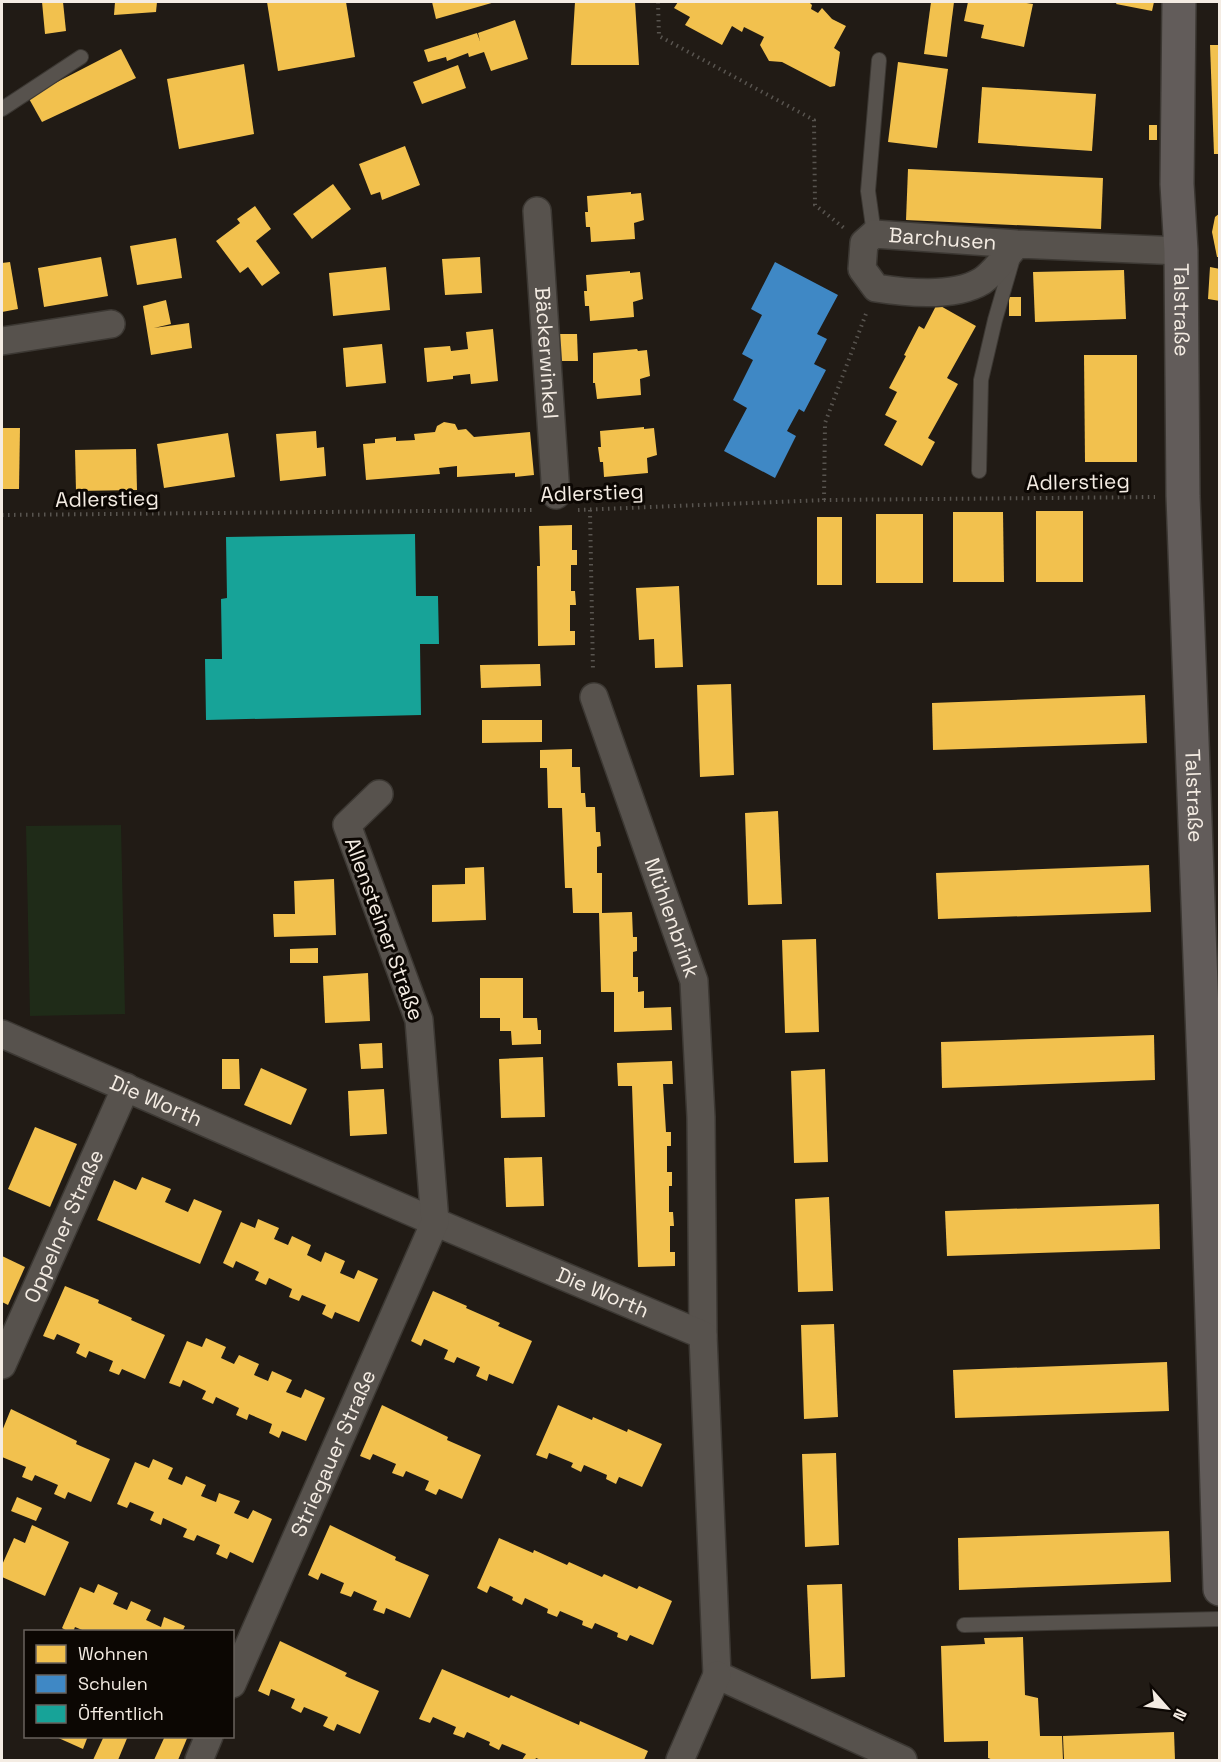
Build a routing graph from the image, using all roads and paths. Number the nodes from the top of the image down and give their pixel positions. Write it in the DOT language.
graph roads {
  1 [pos="658,2"];
  2 [pos="1179,2"];
  3 [pos="81,57"];
  4 [pos="879,60"];
  5 [pos="2,109"];
  6 [pos="537,210"];
  7 [pos="869,239"];
  8 [pos="1017,244"];
  9 [pos="1181,251"];
  10 [pos="876,288"];
  11 [pos="111,324"];
  12 [pos="2,341"];
  13 [pos="980,471"];
  14 [pos="1183,496"];
  15 [pos="824,500"];
  16 [pos="557,505"];
  17 [pos="590,510"];
  18 [pos="2,515"];
  19 [pos="594,697"];
  20 [pos="380,794"];
  21 [pos="2,1034"];
  22 [pos="126,1087"];
  23 [pos="1213,1148"];
  24 [pos="435,1222"];
  25 [pos="704,1335"];
  26 [pos="2,1365"];
  27 [pos="1220,1588"];
  28 [pos="1220,1619"];
  29 [pos="964,1624"];
  30 [pos="717,1675"];
  31 [pos="234,1679"];
  32 [pos="209,1738"];
  33 [pos="199,1761"];
  34 [pos="680,1761"];
  35 [pos="903,1761"];
  1 -- 7 [label="path"];
  2 -- 9 [label="street, Talstraße"];
  3 -- 5 [label="lane"];
  4 -- 7 [label="lane"];
  6 -- 16 [label="street, Bäckerwinkel"];
  7 -- 8 [label="street, Barchusen"];
  7 -- 10 [label="street, Barchusen"];
  8 -- 9 [label="street, Barchusen"];
  8 -- 10 [label="street, Barchusen"];
  8 -- 13 [label="lane"];
  9 -- 14 [label="street, Talstraße"];
  10 -- 15 [label="path"];
  11 -- 12 [label="street"];
  14 -- 15 [label="path, Adlerstieg"];
  14 -- 23 [label="street, Talstraße"];
  15 -- 17 [label="path, Adlerstieg"];
  16 -- 17 [label="path, Adlerstieg"];
  16 -- 18 [label="path, Adlerstieg"];
  17 -- 19 [label="path"];
  19 -- 25 [label="street, Mühlenbrink"];
  20 -- 24 [label="street, Allensteiner Straße"];
  21 -- 22 [label="street, Die Worth"];
  22 -- 24 [label="street, Die Worth"];
  22 -- 26 [label="street, Oppelner Straße"];
  23 -- 27 [label="street, Talstraße"];
  24 -- 25 [label="street, Die Worth"];
  24 -- 31 [label="street, Striegauer Straße"];
  25 -- 30 [label="street"];
  28 -- 29 [label="lane"];
  30 -- 34 [label="street"];
  30 -- 35 [label="street"];
  32 -- 33 [label="street"];
}
